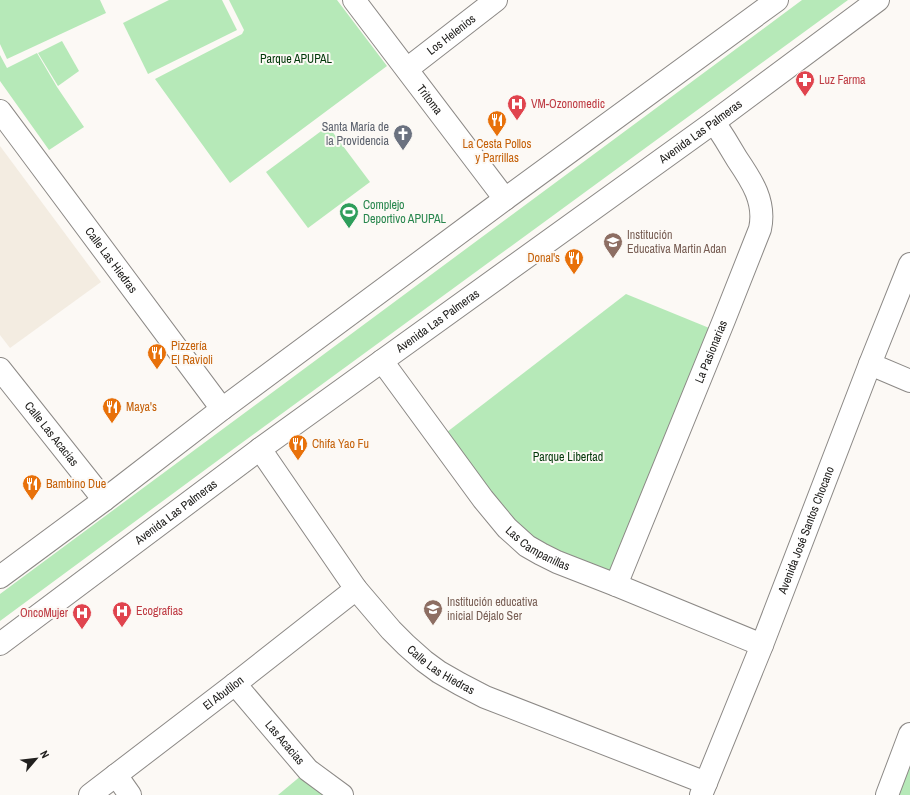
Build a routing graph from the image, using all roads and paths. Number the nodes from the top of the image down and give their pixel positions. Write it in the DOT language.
graph roads {
  1 [pos="354,0"];
  2 [pos="496,0"];
  3 [pos="777,0"];
  4 [pos="878,0"];
  5 [pos="407,69"];
  6 [pos="0,110"];
  7 [pos="714,122"];
  8 [pos="505,200"];
  9 [pos="910,264"];
  10 [pos="382,361"];
  11 [pos="870,364"];
  12 [pos="0,369"];
  13 [pos="910,381"];
  14 [pos="222,409"];
  15 [pos="260,449"];
  16 [pos="104,500"];
  17 [pos="0,577"];
  18 [pos="616,585"];
  19 [pos="356,589"];
  20 [pos="0,644"];
  21 [pos="762,645"];
  22 [pos="235,684"];
  23 [pos="910,734"];
  24 [pos="116,775"];
  25 [pos="703,789"];
  26 [pos="90,795"];
  27 [pos="130,795"];
  28 [pos="342,795"];
  29 [pos="887,795"];
  1 -- 5 [label="street, Tritoma"];
  2 -- 5 [label="street, Los Helenios"];
  3 -- 8 [label="street"];
  4 -- 7 [label="street, Avenida Las Palmeras"];
  5 -- 8 [label="street, Tritoma"];
  6 -- 14 [label="street, Calle Las Hiedras"];
  7 -- 10 [label="street, Avenida Las Palmeras"];
  7 -- 18 [label="street, La Pasionarias"];
  8 -- 14 [label="street"];
  9 -- 11 [label="street, Avenida José Santos Chocano"];
  10 -- 15 [label="street, Avenida Las Palmeras"];
  10 -- 18 [label="street, Las Campanillas"];
  11 -- 13 [label="street"];
  11 -- 21 [label="street, Avenida José Santos Chocano"];
  12 -- 16 [label="street, Calle Las Acacias"];
  14 -- 16 [label="street"];
  15 -- 19 [label="street, Calle Las Hiedras"];
  15 -- 20 [label="street, Avenida Las Palmeras"];
  16 -- 17 [label="street"];
  18 -- 21 [label="street, Las Campanillas"];
  19 -- 22 [label="street, El Abutilon"];
  19 -- 25 [label="street, Calle Las Hiedras"];
  21 -- 25 [label="street, Avenida José Santos Chocano"];
  22 -- 24 [label="street, El Abutilon"];
  22 -- 28 [label="street, Las Acacias"];
  23 -- 29 [label="street"];
  24 -- 26 [label="street, El Abutilon"];
  24 -- 27 [label="street"];
}
